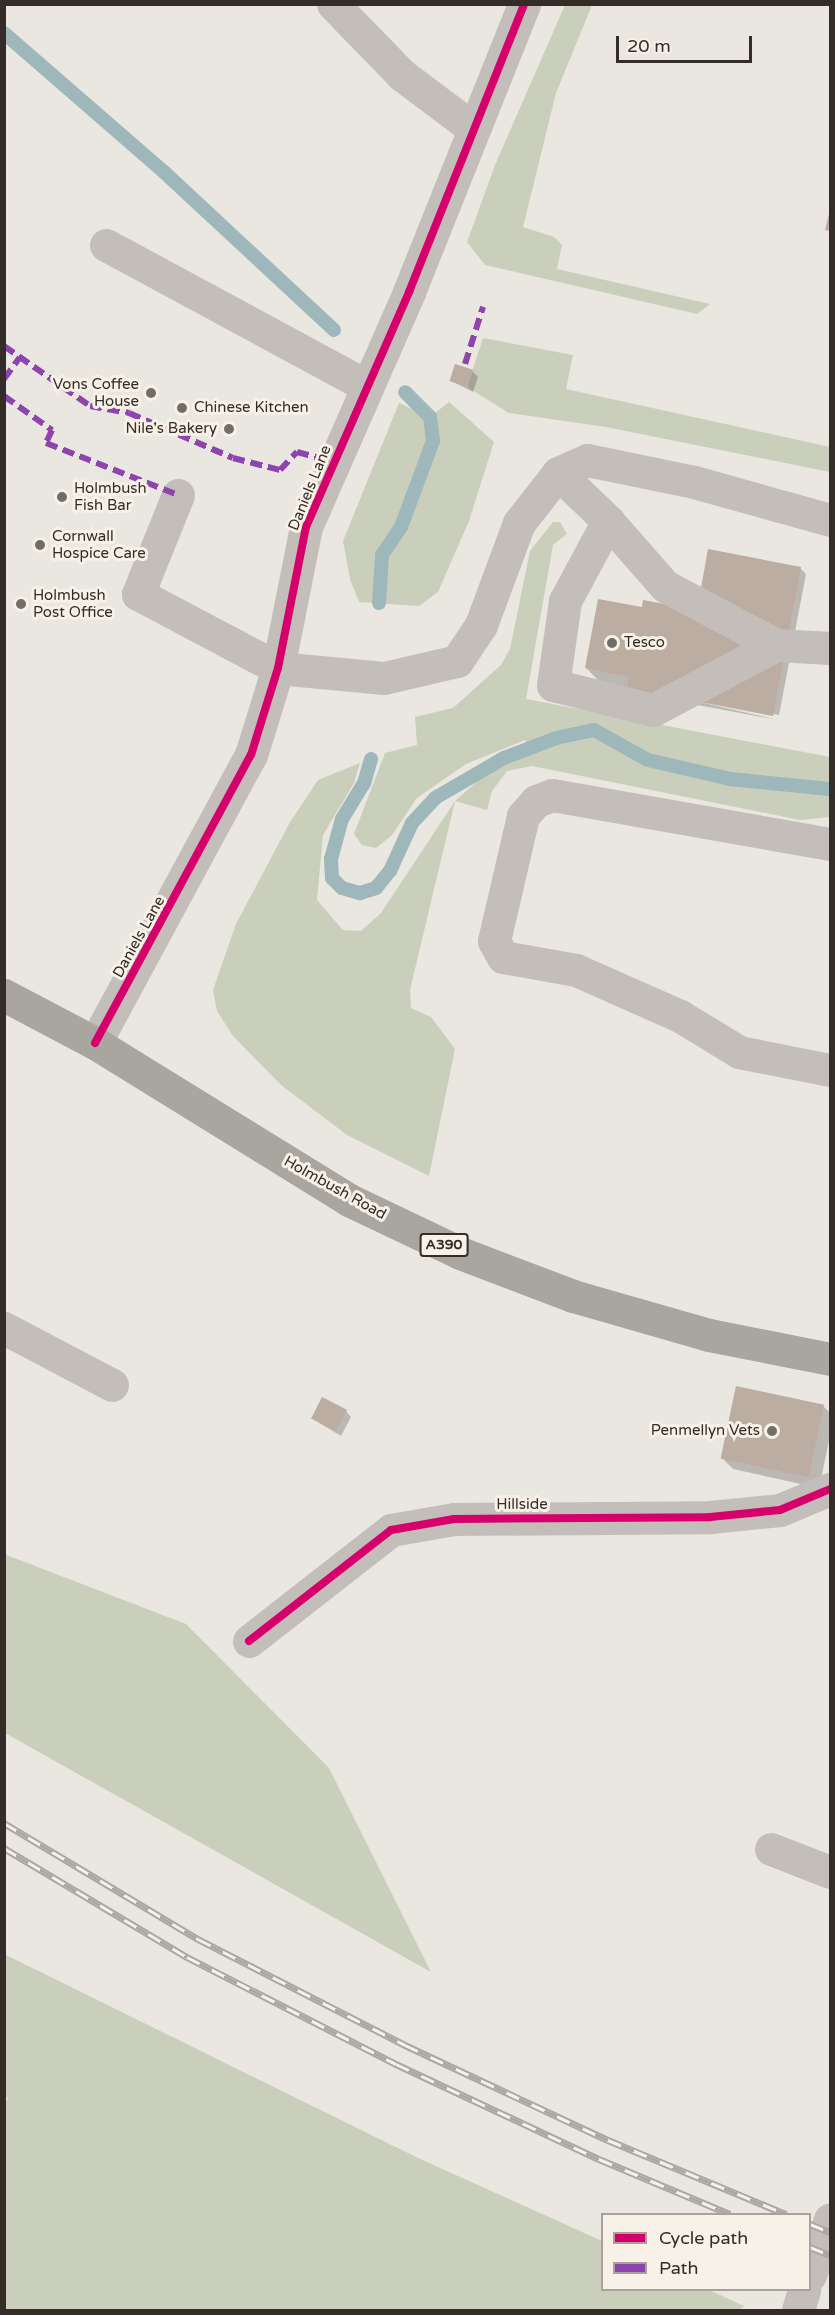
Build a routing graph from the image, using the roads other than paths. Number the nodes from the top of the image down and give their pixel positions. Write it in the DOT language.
graph roads {
  1 [pos="333,4"];
  2 [pos="524,4"];
  3 [pos="474,129"];
  4 [pos="106,245"];
  5 [pos="367,386"];
  6 [pos="558,473"];
  7 [pos="178,495"];
  8 [pos="831,520"];
  9 [pos="608,521"];
  10 [pos="776,645"];
  11 [pos="831,648"];
  12 [pos="278,668"];
  13 [pos="831,844"];
  14 [pos="4,995"];
  15 [pos="94,1043"];
  16 [pos="831,1070"];
  17 [pos="4,1328"];
  18 [pos="831,1359"];
  19 [pos="112,1385"];
  20 [pos="831,1490"];
  21 [pos="249,1641"];
  22 [pos="771,1849"];
  23 [pos="831,1872"];
  24 [pos="831,2219"];
  25 [pos="811,2272"];
  26 [pos="803,2291"];
  27 [pos="798,2310"];
  1 -- 3 [label="street"];
  2 -- 3 [label="street, Daniels Lane"];
  3 -- 5 [label="street, Daniels Lane"];
  4 -- 5 [label="street"];
  5 -- 12 [label="street, Daniels Lane"];
  6 -- 8 [label="street"];
  6 -- 9 [label="street"];
  6 -- 12 [label="street"];
  7 -- 12 [label="street"];
  9 -- 10 [label="street"];
  9 -- 10 [label="street"];
  10 -- 11 [label="street"];
  12 -- 15 [label="street, Daniels Lane"];
  13 -- 16 [label="street"];
  14 -- 15 [label="highway, Holmbush Road / A390"];
  15 -- 18 [label="highway, Holmbush Road / A390"];
  17 -- 19 [label="street"];
  20 -- 21 [label="street, Hillside"];
  22 -- 23 [label="street"];
  24 -- 25 [label="street"];
  26 -- 27 [label="street"];
}
